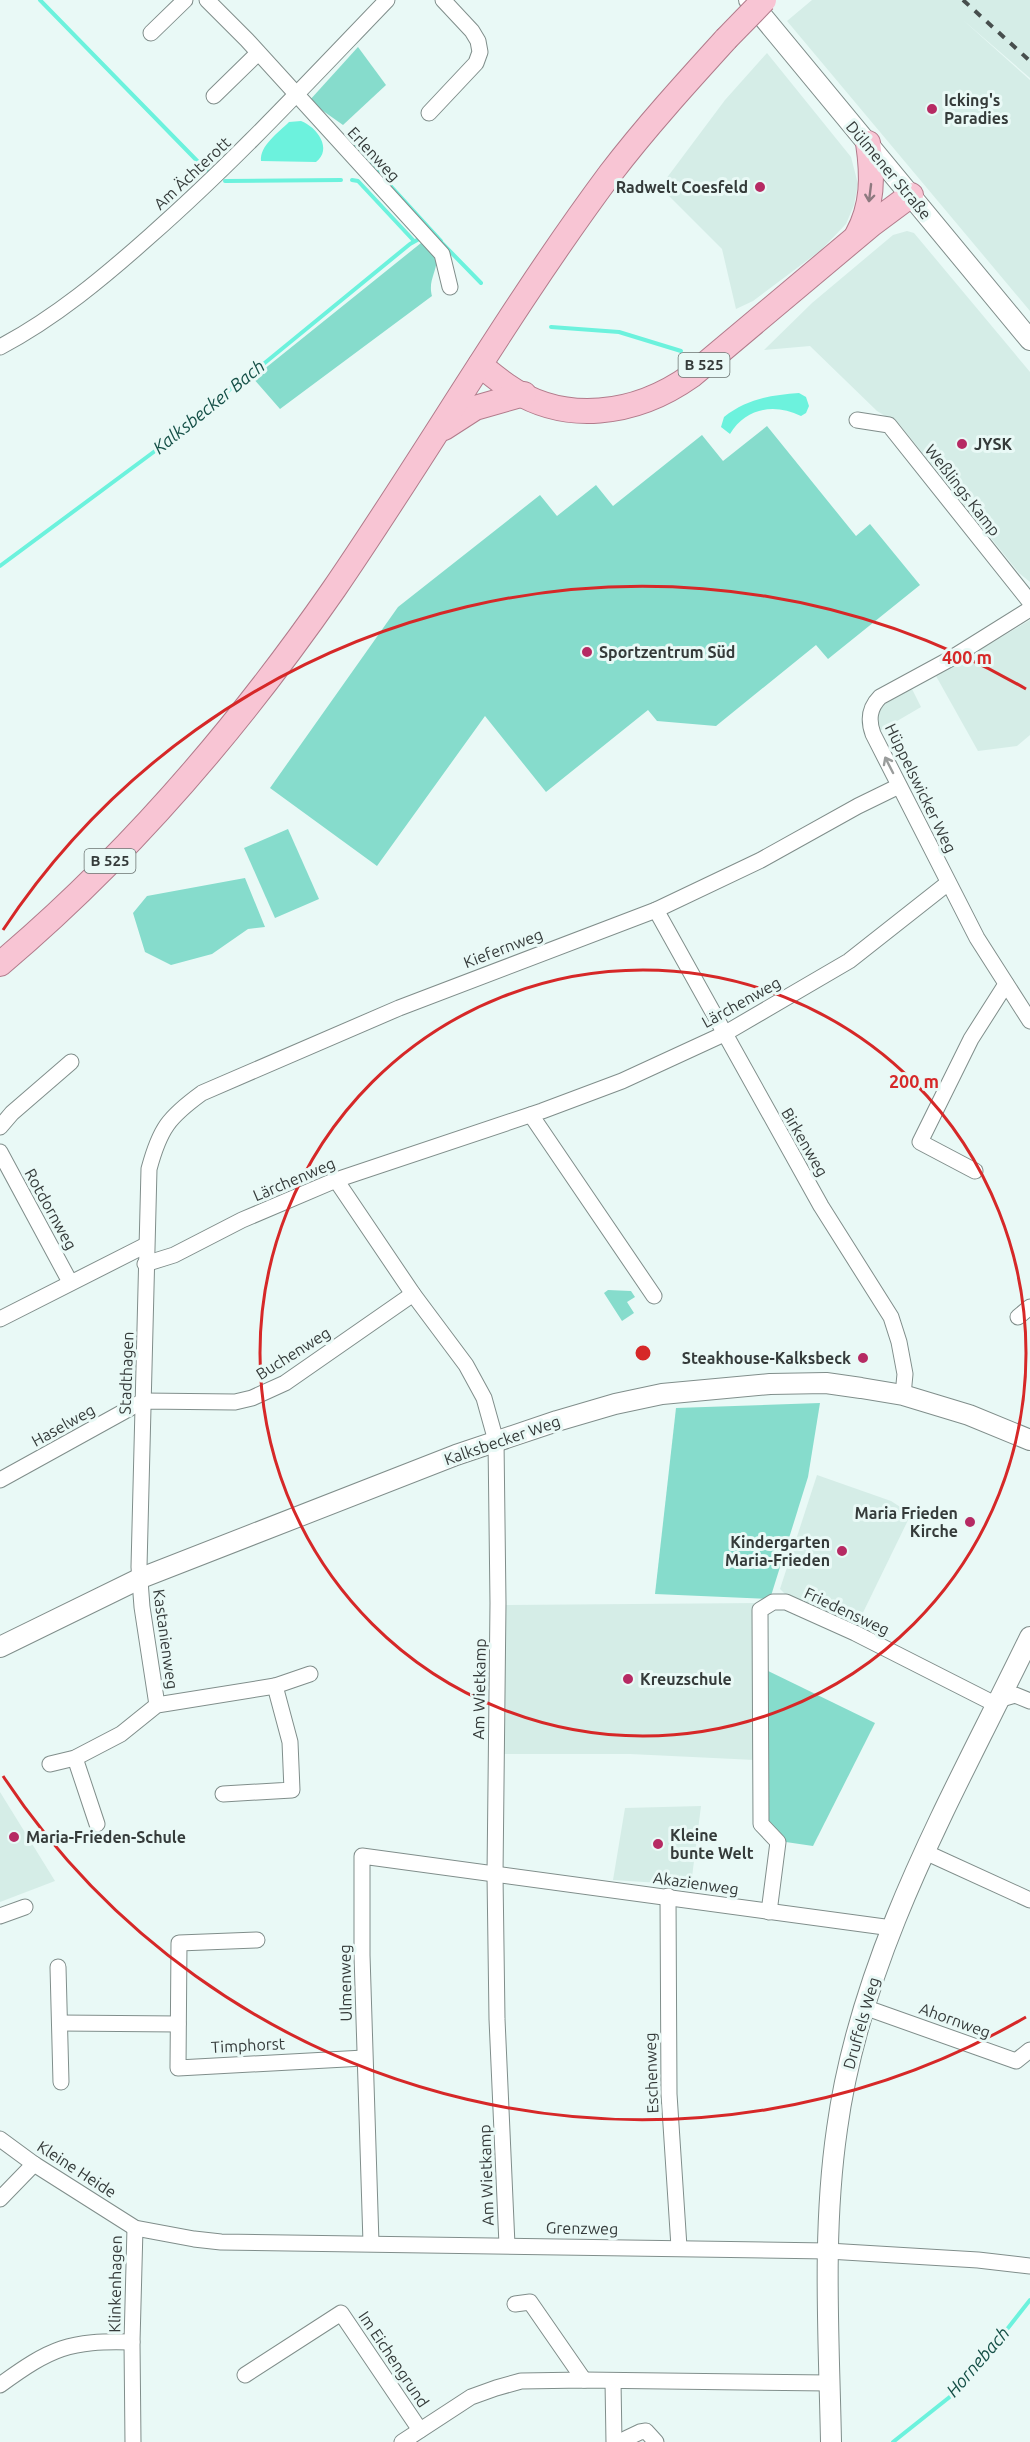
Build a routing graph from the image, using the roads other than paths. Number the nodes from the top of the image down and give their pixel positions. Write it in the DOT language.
graph roads {
  1 [pos="185,0"];
  2 [pos="207,0"];
  3 [pos="387,0"];
  4 [pos="443,0"];
  5 [pos="749,0"];
  6 [pos="764,0"];
  7 [pos="152,33"];
  8 [pos="258,53"];
  9 [pos="296,95"];
  10 [pos="214,96"];
  11 [pos="429,113"];
  12 [pos="867,143"];
  13 [pos="911,195"];
  14 [pos="854,240"];
  15 [pos="450,287"];
  16 [pos="1030,340"];
  17 [pos="0,347"];
  18 [pos="480,365"];
  19 [pos="524,394"];
  20 [pos="857,420"];
  21 [pos="432,439"];
  22 [pos="1030,602"];
  23 [pos="1030,609"];
  24 [pos="899,786"];
  25 [pos="948,883"];
  26 [pos="656,910"];
  27 [pos="0,964"];
  28 [pos="1006,984"];
  29 [pos="1030,1021"];
  30 [pos="724,1034"];
  31 [pos="71,1062"];
  32 [pos="531,1115"];
  33 [pos="0,1127"];
  34 [pos="0,1152"];
  35 [pos="149,1168"];
  36 [pos="975,1171"];
  37 [pos="336,1180"];
  38 [pos="146,1245"];
  39 [pos="145,1264"];
  40 [pos="70,1282"];
  41 [pos="413,1294"];
  42 [pos="654,1296"];
  43 [pos="1030,1307"];
  44 [pos="1018,1317"];
  45 [pos="0,1319"];
  46 [pos="903,1395"];
  47 [pos="143,1401"];
  48 [pos="1030,1440"];
  49 [pos="496,1441"];
  50 [pos="0,1480"];
  51 [pos="141,1578"];
  52 [pos="1030,1637"];
  53 [pos="0,1647"];
  54 [pos="310,1674"];
  55 [pos="275,1686"];
  56 [pos="1001,1698"];
  57 [pos="1030,1701"];
  58 [pos="157,1705"];
  59 [pos="75,1758"];
  60 [pos="50,1764"];
  61 [pos="223,1794"];
  62 [pos="97,1824"];
  63 [pos="925,1851"];
  64 [pos="495,1875"];
  65 [pos="668,1896"];
  66 [pos="1030,1900"];
  67 [pos="26,1907"];
  68 [pos="769,1912"];
  69 [pos="0,1916"];
  70 [pos="892,1928"];
  71 [pos="257,1940"];
  72 [pos="58,1967"];
  73 [pos="864,2007"];
  74 [pos="60,2023"];
  75 [pos="178,2024"];
  76 [pos="1030,2050"];
  77 [pos="364,2058"];
  78 [pos="61,2082"];
  79 [pos="0,2139"];
  80 [pos="34,2164"];
  81 [pos="0,2199"];
  82 [pos="135,2228"];
  83 [pos="371,2243"];
  84 [pos="507,2245"];
  85 [pos="679,2247"];
  86 [pos="828,2251"];
  87 [pos="1030,2266"];
  88 [pos="515,2304"];
  89 [pos="132,2342"];
  90 [pos="245,2375"];
  91 [pos="584,2380"];
  92 [pos="613,2381"];
  93 [pos="829,2383"];
  94 [pos="0,2385"];
  95 [pos="420,2430"];
  96 [pos="133,2442"];
  97 [pos="402,2442"];
  98 [pos="614,2442"];
  99 [pos="619,2442"];
  100 [pos="656,2442"];
  101 [pos="831,2442"];
  1 -- 7 [label="street"];
  2 -- 8 [label="street, Erlenweg"];
  3 -- 9 [label="street, Am Ächterott"];
  4 -- 11 [label="street"];
  5 -- 12 [label="street, Dülmener Straße"];
  6 -- 18 [label="main road, B 525, bridge"];
  8 -- 9 [label="street, Erlenweg"];
  8 -- 10 [label="street"];
  9 -- 15 [label="street, Erlenweg"];
  9 -- 17 [label="street, Am Ächterott"];
  12 -- 13 [label="street, Dülmener Straße"];
  12 -- 14 [label="main road, one-way"];
  13 -- 14 [label="main road, B 525"];
  13 -- 16 [label="street, Dülmener Straße"];
  14 -- 19 [label="main road, B 525"];
  18 -- 19 [label="main road, B 525"];
  18 -- 21 [label="main road, B 525"];
  19 -- 21 [label="main road"];
  20 -- 22 [label="street, Weßlings Kamp"];
  21 -- 27 [label="main road, B 525"];
  24 -- 23 [label="street, Hüppelswicker Weg, one-way"];
  24 -- 25 [label="street, Hüppelswicker Weg"];
  24 -- 26 [label="street, Kiefernweg"];
  25 -- 28 [label="street, Hüppelswicker Weg"];
  25 -- 30 [label="street, Lärchenweg"];
  26 -- 30 [label="street, Birkenweg"];
  26 -- 35 [label="street, Kiefernweg"];
  28 -- 29 [label="street, Hüppelswicker Weg"];
  28 -- 36 [label="street"];
  30 -- 32 [label="street, Lärchenweg"];
  30 -- 46 [label="street, Birkenweg"];
  31 -- 33 [label="street"];
  32 -- 37 [label="street, Lärchenweg"];
  32 -- 42 [label="street"];
  34 -- 40 [label="street, Rotdornweg"];
  35 -- 38 [label="street, Stadthagen"];
  37 -- 39 [label="street, Lärchenweg"];
  37 -- 41 [label="street, Am Wietkamp"];
  38 -- 39 [label="street, Stadthagen"];
  38 -- 40 [label="street"];
  39 -- 47 [label="street, Stadthagen"];
  40 -- 45 [label="street"];
  41 -- 47 [label="street, Buchenweg"];
  41 -- 49 [label="street, Am Wietkamp"];
  43 -- 44 [label="street"];
  46 -- 48 [label="street, Kalksbecker Weg"];
  46 -- 49 [label="street, Kalksbecker Weg"];
  47 -- 50 [label="street, Haselweg"];
  47 -- 51 [label="street, Stadthagen"];
  49 -- 51 [label="street, Kalksbecker Weg"];
  49 -- 64 [label="street, Am Wietkamp"];
  51 -- 53 [label="street, Kalksbecker Weg"];
  51 -- 58 [label="street, Kastanienweg"];
  52 -- 56 [label="street, Druffels Weg"];
  54 -- 55 [label="street, Kastanienweg"];
  55 -- 58 [label="street, Kastanienweg"];
  55 -- 61 [label="street"];
  56 -- 57 [label="street"];
  56 -- 63 [label="street, Druffels Weg"];
  56 -- 68 [label="street, Friedensweg"];
  58 -- 59 [label="street, Kastanienweg"];
  59 -- 60 [label="street, Kastanienweg"];
  59 -- 62 [label="street"];
  63 -- 66 [label="street"];
  63 -- 70 [label="street, Druffels Weg"];
  64 -- 65 [label="street, Akazienweg"];
  64 -- 77 [label="street, Ulmenweg"];
  64 -- 84 [label="street, Am Wietkamp"];
  65 -- 68 [label="street, Akazienweg"];
  65 -- 85 [label="street, Eschenweg"];
  67 -- 69 [label="street"];
  68 -- 70 [label="street, Akazienweg"];
  70 -- 73 [label="street, Druffels Weg"];
  71 -- 75 [label="street, Timphorst"];
  72 -- 74 [label="street"];
  73 -- 76 [label="street, Ahornweg"];
  73 -- 86 [label="street, Druffels Weg"];
  74 -- 75 [label="street"];
  74 -- 78 [label="street"];
  75 -- 77 [label="street, Timphorst"];
  77 -- 83 [label="street, Ulmenweg"];
  79 -- 80 [label="street, Kleine Heide"];
  80 -- 81 [label="street"];
  80 -- 82 [label="street, Kleine Heide"];
  82 -- 83 [label="street, Grenzweg"];
  82 -- 89 [label="street, Klinkenhagen"];
  83 -- 84 [label="street, Grenzweg"];
  84 -- 85 [label="street, Grenzweg"];
  85 -- 86 [label="street, Grenzweg"];
  86 -- 87 [label="street, Grenzweg"];
  86 -- 93 [label="street, Druffels Weg"];
  88 -- 91 [label="street"];
  89 -- 94 [label="street, Klinkenhagen"];
  89 -- 96 [label="street, Klinkenhagen"];
  90 -- 95 [label="street, Im Eichengrund"];
  91 -- 92 [label="street, Im Eichengrund"];
  91 -- 95 [label="street, Im Eichengrund"];
  92 -- 93 [label="street, Im Eichengrund"];
  92 -- 98 [label="street"];
  93 -- 101 [label="street, Druffels Weg"];
  95 -- 97 [label="street, Im Eichengrund"];
  99 -- 100 [label="street"];
}
